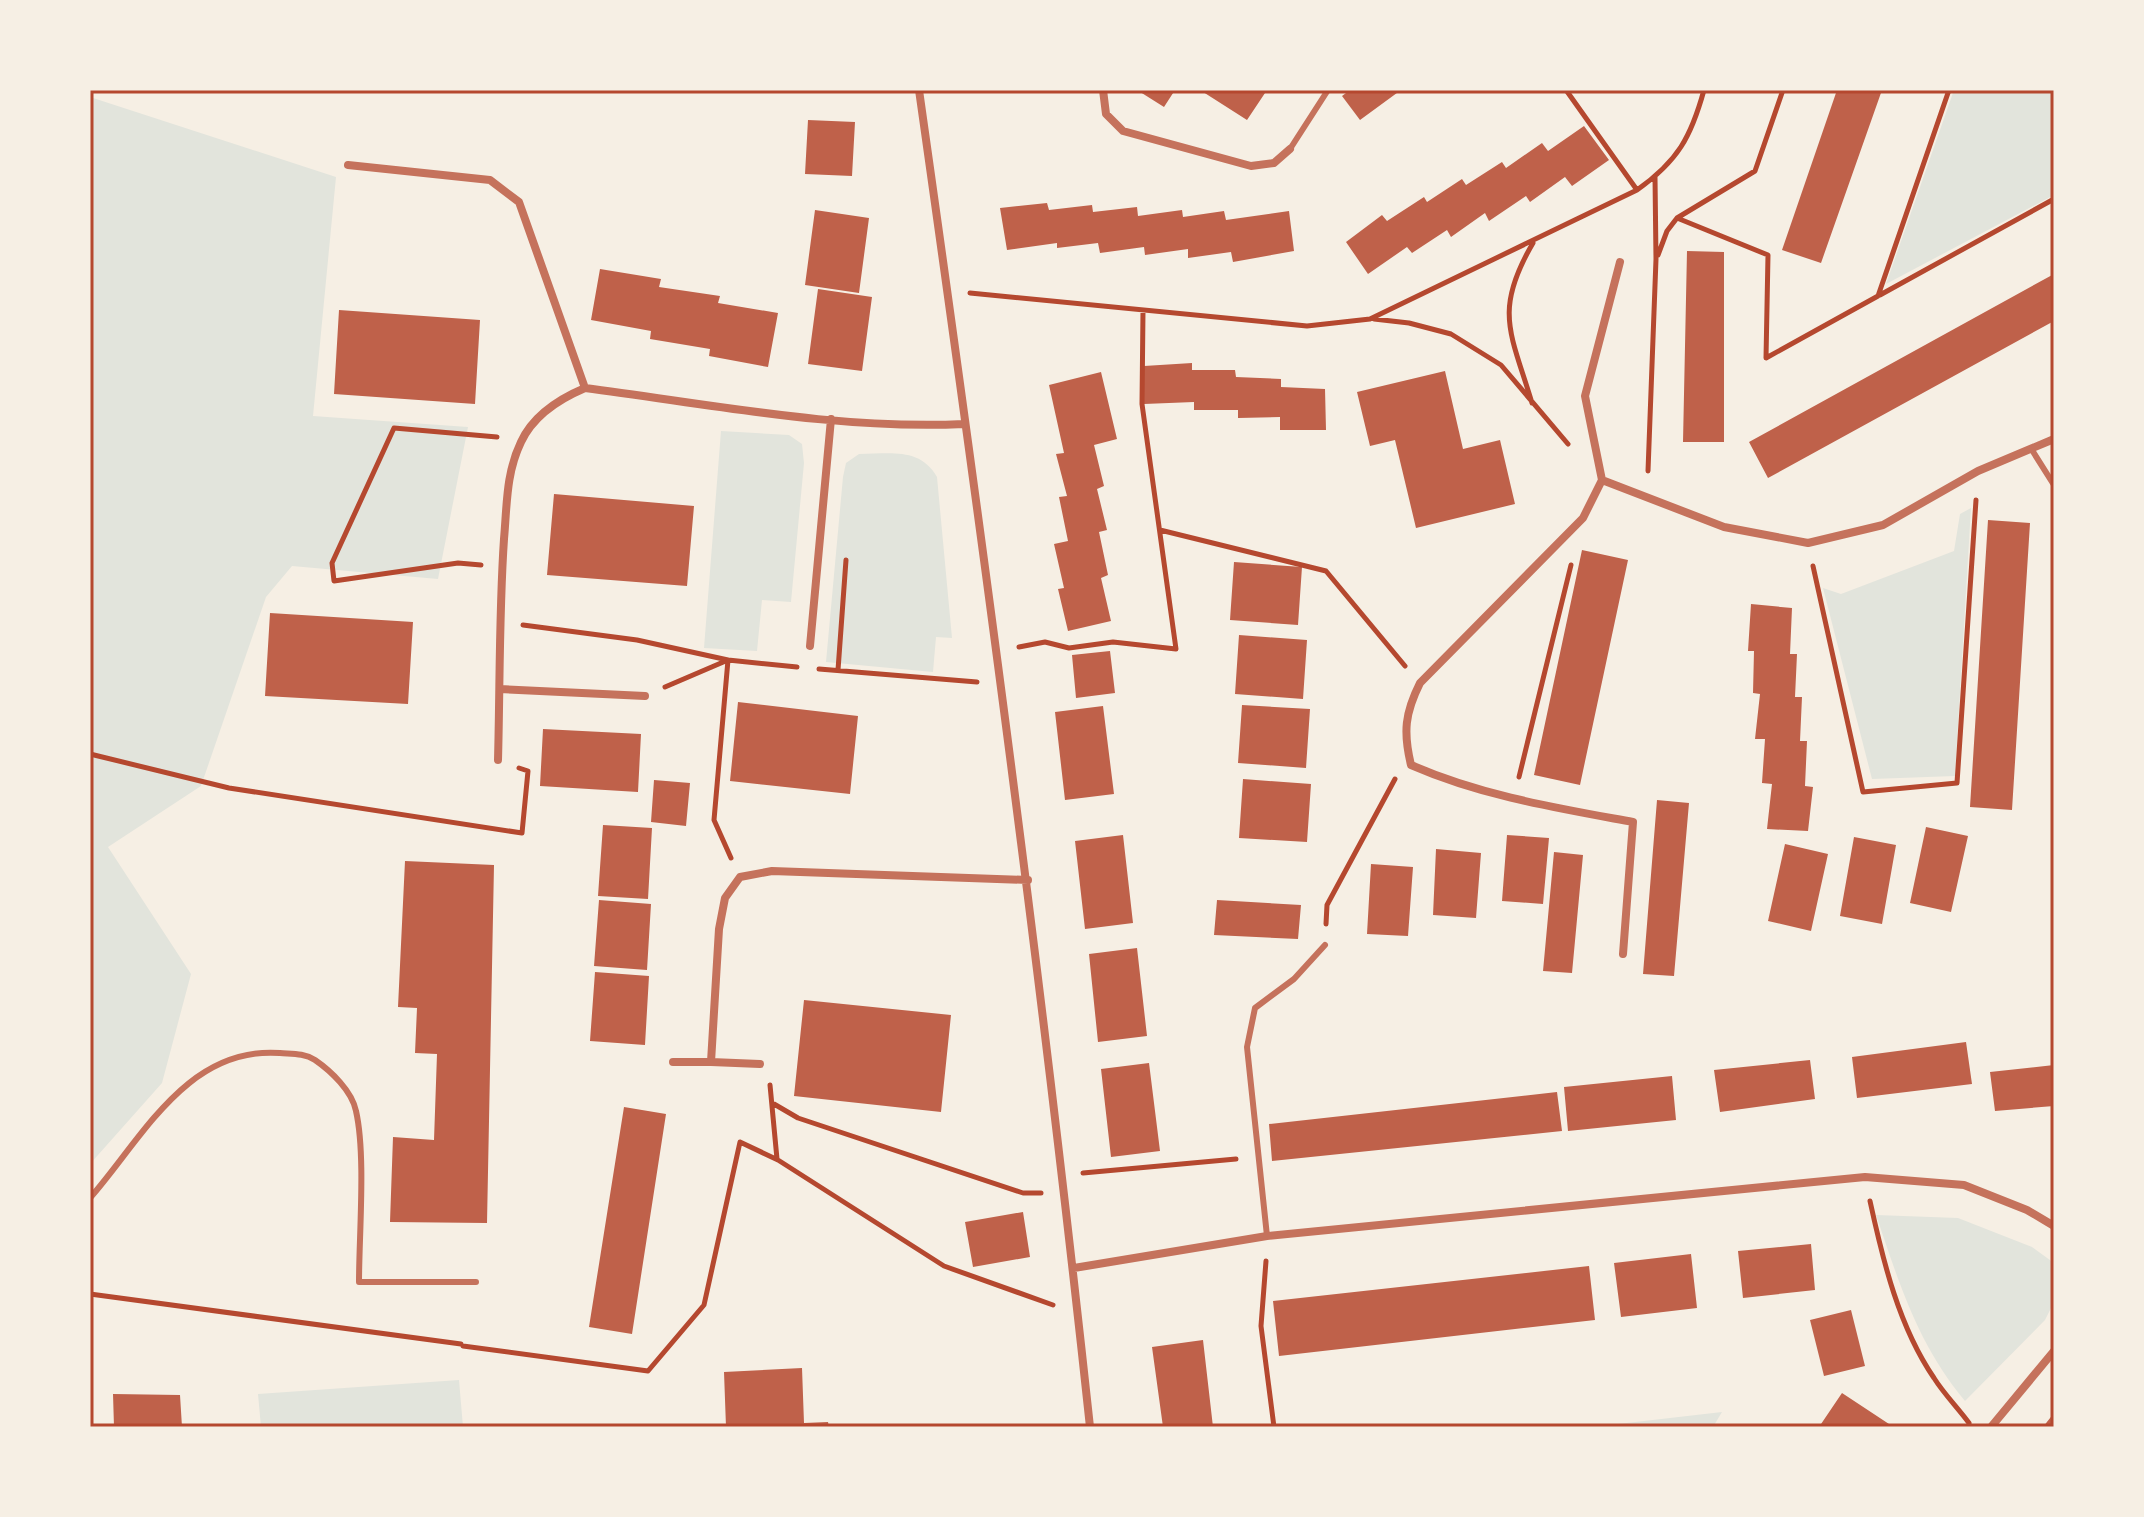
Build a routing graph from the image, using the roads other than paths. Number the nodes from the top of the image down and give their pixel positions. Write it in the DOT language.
graph roads {
  1 [pos="919,90"];
  2 [pos="1103,90"];
  3 [pos="1328,90"];
  4 [pos="1290,149"];
  5 [pos="348,165"];
  6 [pos="1620,262"];
  7 [pos="585,388"];
  8 [pos="831,419"];
  9 [pos="964,424"];
  10 [pos="2054,439"];
  11 [pos="2032,450"];
  12 [pos="1602,480"];
  13 [pos="2054,485"];
  14 [pos="810,646"];
  15 [pos="500,689"];
  16 [pos="645,696"];
  17 [pos="498,760"];
  18 [pos="1028,880"];
  19 [pos="1325,945"];
  20 [pos="1623,954"];
  21 [pos="673,1062"];
  22 [pos="711,1062"];
  23 [pos="760,1064"];
  24 [pos="90,1198"];
  25 [pos="2054,1226"];
  26 [pos="1267,1236"];
  27 [pos="1074,1268"];
  28 [pos="476,1282"];
  29 [pos="2054,1351"];
  30 [pos="1090,1427"];
  31 [pos="1991,1427"];
  1 -- 9 [label="street"];
  2 -- 4 [label="street"];
  3 -- 4 [label="lane"];
  5 -- 7 [label="street"];
  6 -- 12 [label="street"];
  7 -- 8 [label="street"];
  7 -- 15 [label="street"];
  8 -- 9 [label="street"];
  8 -- 14 [label="street"];
  9 -- 18 [label="street"];
  10 -- 11 [label="street"];
  11 -- 12 [label="street"];
  11 -- 13 [label="lane"];
  12 -- 20 [label="street"];
  15 -- 16 [label="street"];
  15 -- 17 [label="street"];
  18 -- 22 [label="street"];
  18 -- 27 [label="street"];
  19 -- 26 [label="lane"];
  21 -- 22 [label="street"];
  22 -- 23 [label="street"];
  24 -- 28 [label="lane"];
  25 -- 26 [label="street"];
  26 -- 27 [label="street"];
  27 -- 30 [label="street"];
  29 -- 31 [label="street"];
}
